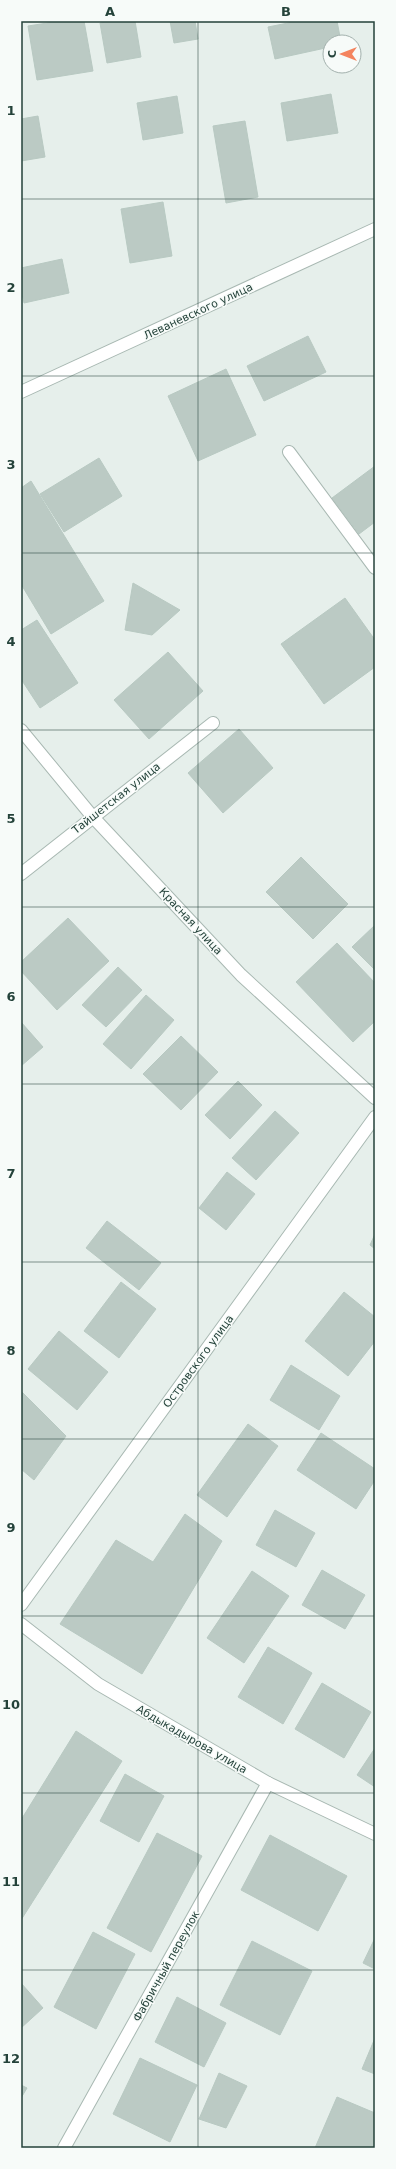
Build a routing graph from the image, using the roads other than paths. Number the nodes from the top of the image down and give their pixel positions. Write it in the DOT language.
graph roads {
  1 [pos="375,229"];
  2 [pos="21,392"];
  3 [pos="289,452"];
  4 [pos="375,568"];
  5 [pos="213,723"];
  6 [pos="21,730"];
  7 [pos="92,816"];
  8 [pos="21,874"];
  9 [pos="375,1098"];
  10 [pos="375,1117"];
  11 [pos="21,1605"];
  12 [pos="21,1624"];
  13 [pos="268,1783"];
  14 [pos="375,1834"];
  15 [pos="64,2148"];
  1 -- 2 [label="street, Леваневского улица"];
  3 -- 4 [label="street"];
  5 -- 7 [label="street, Тайшетская улица"];
  6 -- 7 [label="street, Красная улица"];
  7 -- 8 [label="street, Тайшетская улица"];
  7 -- 9 [label="street, Красная улица"];
  10 -- 11 [label="street, Островского улица"];
  12 -- 13 [label="street, Абдыкадырова улица"];
  13 -- 14 [label="street, Абдыкадырова улица"];
  13 -- 15 [label="street, Фабричный переулок"];
}
